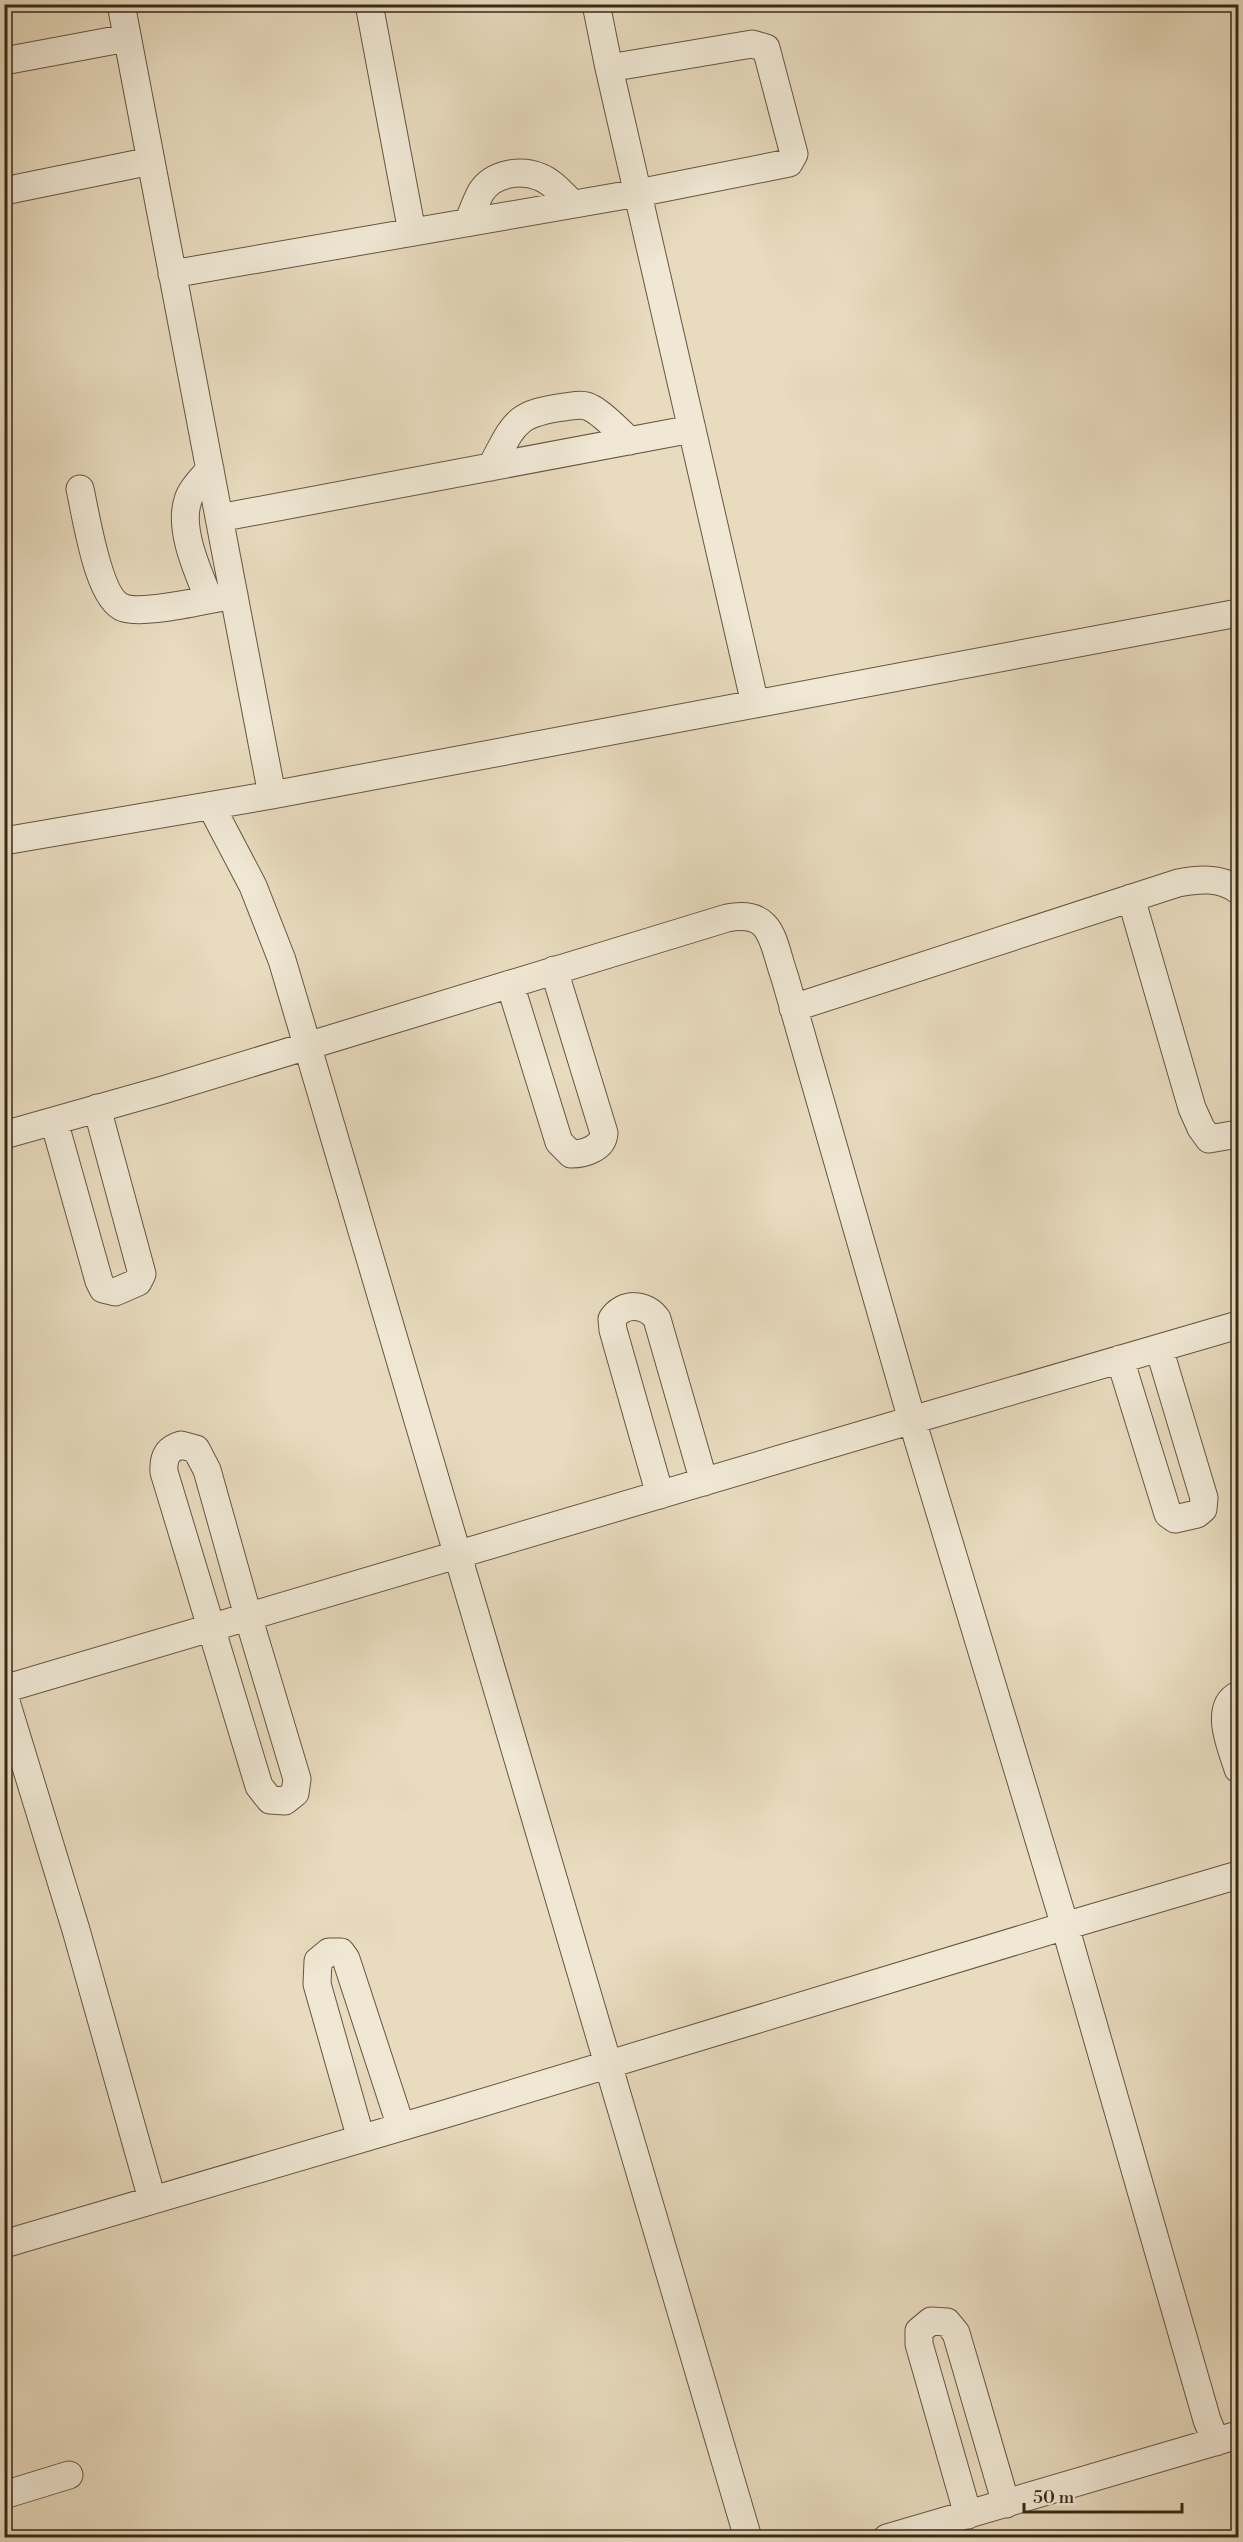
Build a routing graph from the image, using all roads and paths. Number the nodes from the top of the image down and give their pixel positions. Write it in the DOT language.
graph roads {
  1 [pos="121,4"];
  2 [pos="369,4"];
  3 [pos="596,4"];
  4 [pos="127,38"];
  5 [pos="4,61"];
  6 [pos="609,68"];
  7 [pos="151,161"];
  8 [pos="4,191"];
  9 [pos="638,193"];
  10 [pos="573,204"];
  11 [pos="468,222"];
  12 [pos="412,232"];
  13 [pos="172,274"];
  14 [pos="692,429"];
  15 [pos="630,441"];
  16 [pos="491,467"];
  17 [pos="210,469"];
  18 [pos="80,489"];
  19 [pos="219,518"];
  20 [pos="221,597"];
  21 [pos="1239,613"];
  22 [pos="755,704"];
  23 [pos="272,795"];
  24 [pos="211,806"];
  25 [pos="4,841"];
  26 [pos="1239,891"];
  27 [pos="1131,898"];
  28 [pos="554,970"];
  29 [pos="510,984"];
  30 [pos="793,1008"];
  31 [pos="308,1046"];
  32 [pos="97,1108"];
  33 [pos="54,1121"];
  34 [pos="1239,1134"];
  35 [pos="4,1135"];
  36 [pos="1239,1325"];
  37 [pos="1159,1348"];
  38 [pos="1120,1359"];
  39 [pos="912,1420"];
  40 [pos="704,1482"];
  41 [pos="660,1495"];
  42 [pos="458,1555"];
  43 [pos="248,1616"];
  44 [pos="210,1627"];
  45 [pos="4,1689"];
  46 [pos="4,1695"];
  47 [pos="1239,1695"];
  48 [pos="1239,1769"];
  49 [pos="1239,1875"];
  50 [pos="1065,1926"];
  51 [pos="608,2064"];
  52 [pos="401,2127"];
  53 [pos="361,2139"];
  54 [pos="152,2199"];
  55 [pos="4,2244"];
  56 [pos="1227,2438"];
  57 [pos="69,2475"];
  58 [pos="4,2495"];
  59 [pos="1006,2504"];
  60 [pos="968,2515"];
  61 [pos="748,2538"];
  62 [pos="887,2538"];
  1 -- 4 [label="street"];
  2 -- 12 [label="street"];
  3 -- 6 [label="street"];
  4 -- 5 [label="street"];
  4 -- 7 [label="street"];
  6 -- 9 [label="street"];
  6 -- 9 [label="street"];
  7 -- 8 [label="street"];
  7 -- 13 [label="street"];
  9 -- 10 [label="street"];
  9 -- 14 [label="street"];
  10 -- 11 [label="street"];
  10 -- 11 [label="street"];
  11 -- 12 [label="street"];
  12 -- 13 [label="street"];
  13 -- 17 [label="street"];
  14 -- 15 [label="street"];
  14 -- 22 [label="street"];
  15 -- 16 [label="street"];
  15 -- 16 [label="street"];
  16 -- 19 [label="street"];
  17 -- 19 [label="street"];
  17 -- 20 [label="street"];
  18 -- 20 [label="street"];
  19 -- 20 [label="street"];
  20 -- 23 [label="street"];
  21 -- 22 [label="street"];
  22 -- 23 [label="street"];
  23 -- 24 [label="street"];
  24 -- 25 [label="street"];
  24 -- 31 [label="street"];
  26 -- 27 [label="street"];
  27 -- 30 [label="street"];
  27 -- 34 [label="street"];
  28 -- 29 [label="street"];
  28 -- 29 [label="street"];
  28 -- 30 [label="street"];
  29 -- 31 [label="street"];
  30 -- 39 [label="street"];
  31 -- 32 [label="street"];
  31 -- 42 [label="street"];
  32 -- 33 [label="street"];
  32 -- 33 [label="street"];
  33 -- 35 [label="street"];
  36 -- 37 [label="street"];
  37 -- 38 [label="street"];
  37 -- 38 [label="street"];
  38 -- 39 [label="street"];
  39 -- 40 [label="street"];
  39 -- 50 [label="street"];
  40 -- 41 [label="street"];
  40 -- 41 [label="street"];
  41 -- 42 [label="street"];
  42 -- 43 [label="street"];
  42 -- 51 [label="street"];
  43 -- 44 [label="street"];
  43 -- 44 [label="street"];
  43 -- 44 [label="street"];
  44 -- 45 [label="street"];
  46 -- 54 [label="street"];
  47 -- 48 [label="street"];
  49 -- 50 [label="street"];
  50 -- 51 [label="street"];
  50 -- 56 [label="street"];
  51 -- 52 [label="street"];
  51 -- 61 [label="street"];
  52 -- 53 [label="street"];
  52 -- 53 [label="street"];
  53 -- 54 [label="street"];
  54 -- 55 [label="street"];
  56 -- 59 [label="street"];
  57 -- 58 [label="street"];
  59 -- 60 [label="street"];
  59 -- 60 [label="street"];
  60 -- 62 [label="street"];
}
